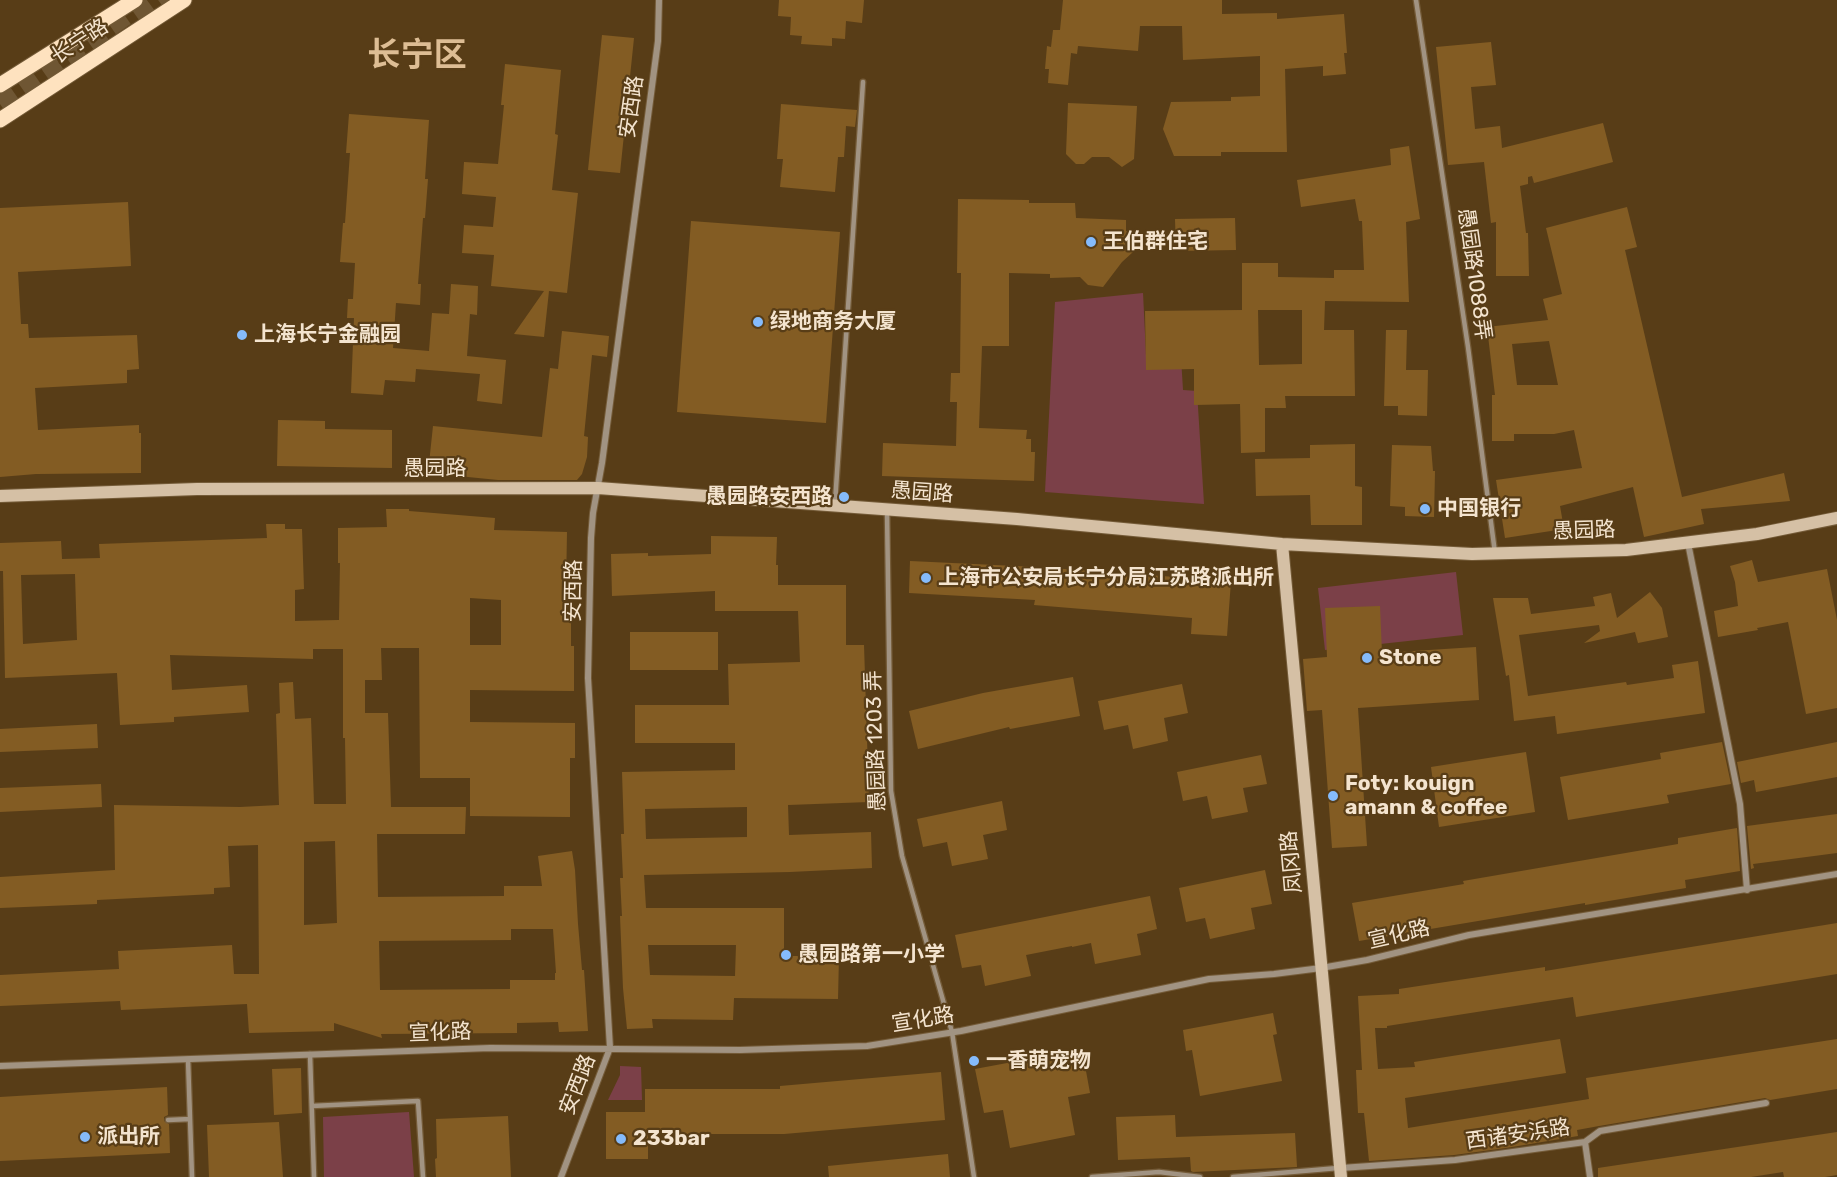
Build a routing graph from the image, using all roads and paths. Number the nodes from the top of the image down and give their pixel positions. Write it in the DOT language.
graph roads {
  1 [pos="135,0"];
  2 [pos="183,0"];
  3 [pos="660,0"];
  4 [pos="1416,0"];
  5 [pos="863,82"];
  6 [pos="0,85"];
  7 [pos="0,120"];
  8 [pos="598,489"];
  9 [pos="0,496"];
  10 [pos="835,506"];
  11 [pos="887,510"];
  12 [pos="1837,518"];
  13 [pos="1688,542"];
  14 [pos="1282,544"];
  15 [pos="1495,554"];
  16 [pos="1837,874"];
  17 [pos="1747,890"];
  18 [pos="1321,968"];
  19 [pos="952,1032"];
  20 [pos="610,1048"];
  21 [pos="310,1054"];
  22 [pos="188,1059"];
  23 [pos="0,1066"];
  24 [pos="1766,1103"];
  25 [pos="312,1106"];
  26 [pos="190,1119"];
  27 [pos="168,1120"];
  28 [pos="1585,1142"];
  29 [pos="1341,1172"];
  30 [pos="1174,1175"];
  31 [pos="192,1177"];
  32 [pos="314,1177"];
  33 [pos="423,1177"];
  34 [pos="561,1177"];
  35 [pos="974,1177"];
  36 [pos="1092,1177"];
  37 [pos="1102,1177"];
  38 [pos="1200,1177"];
  39 [pos="1233,1177"];
  40 [pos="1590,1177"];
  1 -- 6 [label="main road, 长宁路"];
  2 -- 7 [label="main road, 长宁路"];
  3 -- 8 [label="street, 安西路"];
  4 -- 15 [label="lane, 愚园路1088弄"];
  5 -- 10 [label="lane"];
  8 -- 9 [label="main road, 愚园路"];
  8 -- 10 [label="main road, 愚园路"];
  8 -- 20 [label="street, 安西路"];
  10 -- 11 [label="main road, 愚园路"];
  11 -- 14 [label="main road, 愚园路"];
  11 -- 19 [label="lane, 愚园路 1203 弄"];
  12 -- 13 [label="main road, 愚园路"];
  13 -- 15 [label="main road, 愚园路"];
  13 -- 17 [label="street"];
  14 -- 15 [label="main road, 愚园路"];
  14 -- 18 [label="main road, 凤冈路"];
  16 -- 17 [label="street, 宣化路"];
  17 -- 18 [label="street, 宣化路"];
  18 -- 19 [label="street, 宣化路"];
  18 -- 29 [label="main road, 凤冈路"];
  19 -- 20 [label="street, 宣化路"];
  19 -- 35 [label="lane, 愚园路 1203 弄"];
  20 -- 21 [label="street, 宣化路"];
  20 -- 34 [label="street, 安西路"];
  21 -- 22 [label="street, 宣化路"];
  21 -- 25 [label="lane"];
  22 -- 23 [label="street, 宣化路"];
  22 -- 26 [label="lane"];
  24 -- 28 [label="street, 西诸安浜路"];
  25 -- 32 [label="lane"];
  25 -- 33 [label="lane"];
  26 -- 27 [label="lane"];
  26 -- 31 [label="lane"];
  28 -- 29 [label="street, 西诸安浜路"];
  28 -- 40 [label="street"];
  29 -- 39 [label="lane"];
  30 -- 37 [label="lane"];
  30 -- 38 [label="lane"];
  36 -- 37 [label="lane"];
}
